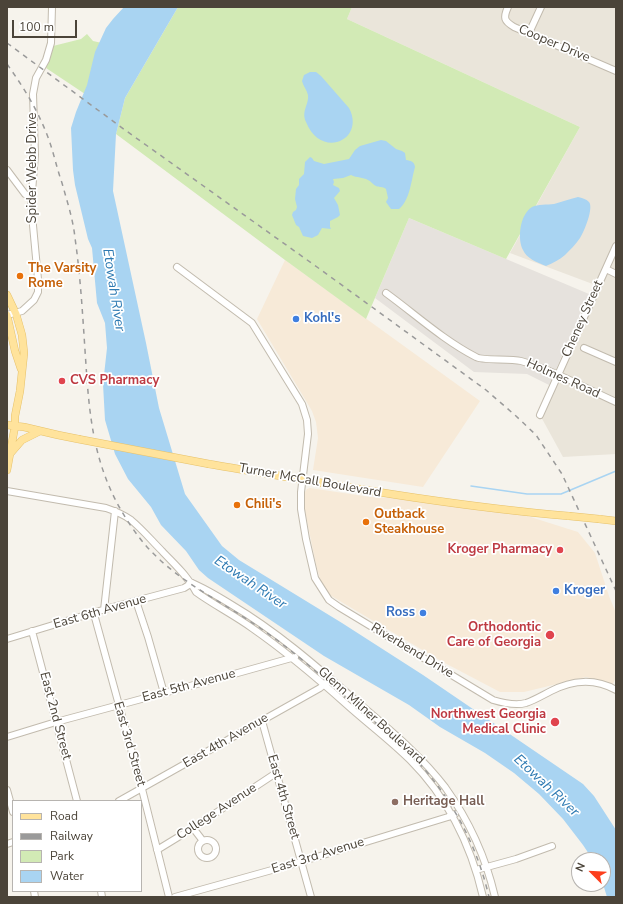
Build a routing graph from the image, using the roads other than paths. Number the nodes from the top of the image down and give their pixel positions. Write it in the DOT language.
graph roads {
  1 [pos="52,7"];
  2 [pos="508,7"];
  3 [pos="541,7"];
  4 [pos="529,34"];
  5 [pos="616,70"];
  6 [pos="7,170"];
  7 [pos="31,197"];
  8 [pos="616,246"];
  9 [pos="177,267"];
  10 [pos="606,269"];
  11 [pos="616,274"];
  12 [pos="386,293"];
  13 [pos="7,296"];
  14 [pos="16,314"];
  15 [pos="7,315"];
  16 [pos="584,348"];
  17 [pos="616,362"];
  18 [pos="22,370"];
  19 [pos="558,375"];
  20 [pos="616,402"];
  21 [pos="540,415"];
  22 [pos="7,425"];
  23 [pos="15,426"];
  24 [pos="40,431"];
  25 [pos="9,455"];
  26 [pos="7,470"];
  27 [pos="302,480"];
  28 [pos="7,491"];
  29 [pos="115,511"];
  30 [pos="616,521"];
  31 [pos="192,584"];
  32 [pos="136,601"];
  33 [pos="104,610"];
  34 [pos="94,614"];
  35 [pos="32,631"];
  36 [pos="7,639"];
  37 [pos="301,654"];
  38 [pos="292,658"];
  39 [pos="331,679"];
  40 [pos="324,684"];
  41 [pos="616,690"];
  42 [pos="164,693"];
  43 [pos="118,705"];
  44 [pos="262,721"];
  45 [pos="56,722"];
  46 [pos="7,737"];
  47 [pos="276,773"];
  48 [pos="142,789"];
  49 [pos="7,790"];
  50 [pos="77,800"];
  51 [pos="121,800"];
  52 [pos="12,808"];
  53 [pos="460,812"];
  54 [pos="452,816"];
  55 [pos="193,828"];
  56 [pos="203,841"];
  57 [pos="552,846"];
  58 [pos="158,850"];
  59 [pos="301,861"];
  60 [pos="486,868"];
  61 [pos="476,870"];
  62 [pos="169,897"];
  63 [pos="175,897"];
  64 [pos="311,897"];
  65 [pos="483,897"];
  66 [pos="494,897"];
  1 -- 7 [label="street, Spider Webb Drive"];
  2 -- 4 [label="street, Cooper Drive"];
  3 -- 4 [label="street"];
  4 -- 5 [label="street, Cooper Drive"];
  6 -- 7 [label="street"];
  7 -- 14 [label="street, Spider Webb Drive"];
  8 -- 10 [label="street, Cheney Street"];
  9 -- 27 [label="street, Riverbend Drive"];
  10 -- 11 [label="street"];
  10 -- 19 [label="street, Cheney Street"];
  12 -- 19 [label="street, Holmes Road"];
  13 -- 14 [label="main road"];
  14 -- 15 [label="street, Spider Webb Drive"];
  14 -- 18 [label="main road"];
  15 -- 18 [label="main road"];
  16 -- 17 [label="street"];
  18 -- 23 [label="main road"];
  19 -- 20 [label="street, Holmes Road"];
  19 -- 21 [label="street, Cheney Street"];
  22 -- 23 [label="main road, Turner McCall Boulevard"];
  23 -- 24 [label="main road, Turner McCall Boulevard"];
  23 -- 25 [label="main road"];
  24 -- 25 [label="main road"];
  24 -- 27 [label="main road, Turner McCall Boulevard, bridge"];
  25 -- 26 [label="main road"];
  27 -- 30 [label="main road, Turner McCall Boulevard, bridge"];
  27 -- 41 [label="street, Riverbend Drive"];
  28 -- 29 [label="street"];
  29 -- 31 [label="street, Glenn Milner Boulevard"];
  29 -- 33 [label="street"];
  31 -- 32 [label="street, East 6th Avenue"];
  31 -- 37 [label="street, Glenn Milner Boulevard"];
  31 -- 38 [label="street, Glenn Milner Boulevard"];
  32 -- 33 [label="street, East 6th Avenue"];
  32 -- 42 [label="street"];
  33 -- 34 [label="street, East 6th Avenue"];
  34 -- 35 [label="street, East 6th Avenue"];
  34 -- 43 [label="street, East 3rd Street"];
  35 -- 36 [label="street, East 6th Avenue"];
  35 -- 45 [label="street, East 2nd Street"];
  37 -- 38 [label="street, East 5th Avenue"];
  37 -- 39 [label="street, Glenn Milner Boulevard"];
  38 -- 40 [label="street, Glenn Milner Boulevard"];
  38 -- 42 [label="street, East 5th Avenue"];
  39 -- 40 [label="street, East 4th Avenue"];
  39 -- 53 [label="street, Glenn Milner Boulevard"];
  40 -- 44 [label="street, East 4th Avenue"];
  40 -- 54 [label="street, Glenn Milner Boulevard"];
  42 -- 43 [label="street, East 5th Avenue"];
  43 -- 45 [label="street, East 5th Avenue"];
  43 -- 48 [label="street, East 3rd Street"];
  44 -- 47 [label="street, East 4th Street"];
  44 -- 48 [label="street, East 4th Avenue"];
  45 -- 46 [label="street, East 5th Avenue"];
  45 -- 50 [label="street, East 2nd Street"];
  47 -- 55 [label="street, College Avenue"];
  47 -- 59 [label="street, East 4th Street"];
  48 -- 51 [label="street, East 4th Avenue"];
  48 -- 58 [label="street, East 3rd Street"];
  49 -- 52 [label="street"];
  53 -- 54 [label="street, East 3rd Avenue"];
  53 -- 60 [label="street, Glenn Milner Boulevard"];
  54 -- 59 [label="street, East 3rd Avenue"];
  54 -- 61 [label="street, Glenn Milner Boulevard"];
  55 -- 56 [label="street"];
  55 -- 58 [label="street, College Avenue"];
  57 -- 60 [label="street"];
  58 -- 62 [label="street, East 3rd Street"];
  59 -- 63 [label="street, East 3rd Avenue"];
  59 -- 64 [label="street, East 4th Street"];
  60 -- 61 [label="street"];
  60 -- 66 [label="street, Glenn Milner Boulevard"];
  61 -- 65 [label="street, Glenn Milner Boulevard"];
}
